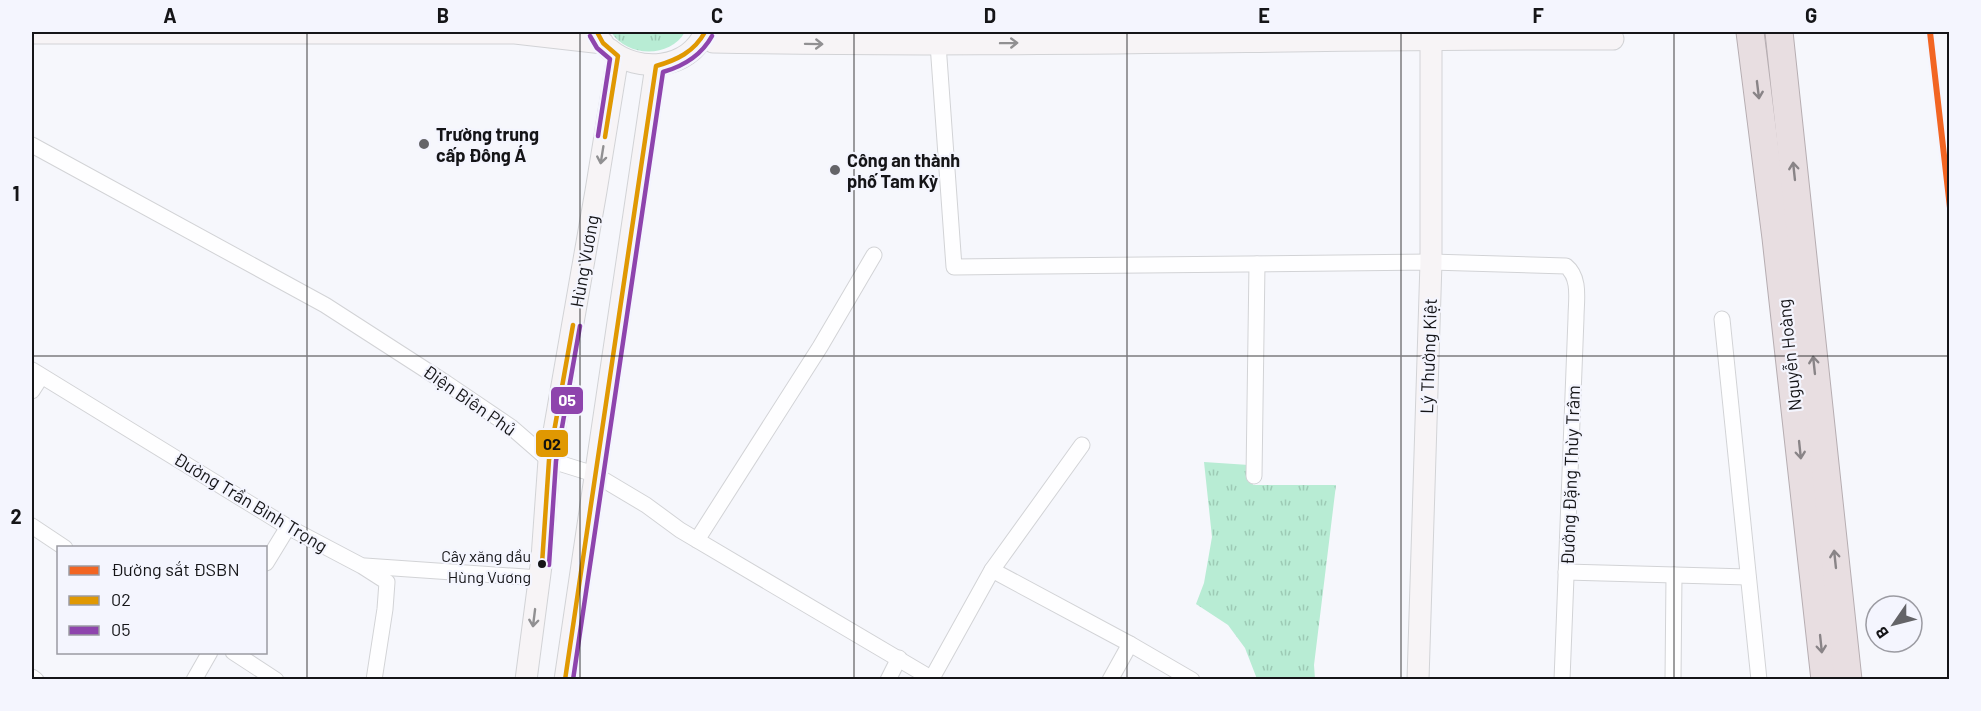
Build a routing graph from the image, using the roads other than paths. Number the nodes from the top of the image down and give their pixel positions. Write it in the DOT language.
graph roads {
  1 [pos="784,32"];
  2 [pos="1750,32"];
  3 [pos="1779,32"];
  4 [pos="32,33"];
  5 [pos="1431,35"];
  6 [pos="709,37"];
  7 [pos="1613,39"];
  8 [pos="606,43"];
  9 [pos="938,44"];
  10 [pos="656,66"];
  11 [pos="32,145"];
  12 [pos="874,255"];
  13 [pos="1431,262"];
  14 [pos="1257,264"];
  15 [pos="1722,320"];
  16 [pos="36,373"];
  17 [pos="32,391"];
  18 [pos="1082,445"];
  19 [pos="549,460"];
  20 [pos="594,474"];
  21 [pos="1254,476"];
  22 [pos="32,526"];
  23 [pos="288,527"];
  24 [pos="698,540"];
  25 [pos="62,546"];
  26 [pos="267,561"];
  27 [pos="362,566"];
  28 [pos="992,570"];
  29 [pos="1566,572"];
  30 [pos="1674,575"];
  31 [pos="1749,576"];
  32 [pos="540,578"];
  33 [pos="1130,644"];
  34 [pos="209,654"];
  35 [pos="235,654"];
  36 [pos="899,658"];
  37 [pos="32,676"];
  38 [pos="933,679"];
  39 [pos="36,680"];
  40 [pos="194,680"];
  41 [pos="276,680"];
  42 [pos="374,680"];
  43 [pos="526,680"];
  44 [pos="565,680"];
  45 [pos="888,680"];
  46 [pos="1110,680"];
  47 [pos="1192,680"];
  48 [pos="1418,680"];
  49 [pos="1562,680"];
  50 [pos="1673,680"];
  51 [pos="1759,680"];
  52 [pos="1825,680"];
  53 [pos="1848,680"];
  1 -- 6 [label="main road"];
  2 -- 52 [label="highway, Nguyễn Hoàng, one-way"];
  53 -- 3 [label="highway, Nguyễn Hoàng, one-way"];
  4 -- 8 [label="main road"];
  5 -- 7 [label="main road"];
  9 -- 5 [label="main road, one-way"];
  5 -- 13 [label="main road, Lý Thường Kiệt"];
  6 -- 9 [label="main road, one-way"];
  6 -- 10 [label="main road"];
  8 -- 10 [label="main road"];
  8 -- 19 [label="main road, Hùng Vương, one-way"];
  9 -- 14 [label="street"];
  10 -- 20 [label="main road"];
  11 -- 19 [label="street, Điện Biên Phủ"];
  12 -- 24 [label="street"];
  13 -- 14 [label="street"];
  13 -- 29 [label="street, Đường Đặng Thùy Trâm"];
  13 -- 48 [label="main road, Lý Thường Kiệt"];
  14 -- 21 [label="street"];
  15 -- 31 [label="street"];
  16 -- 17 [label="street"];
  16 -- 23 [label="street, Đường Trần Bình Trọng"];
  18 -- 28 [label="street"];
  19 -- 20 [label="street, Điện Biên Phủ"];
  19 -- 32 [label="main road, Hùng Vương"];
  20 -- 24 [label="street, Điện Biên Phủ"];
  20 -- 44 [label="main road"];
  22 -- 25 [label="street"];
  23 -- 26 [label="street"];
  23 -- 27 [label="street, Đường Trần Bình Trọng"];
  24 -- 36 [label="street, Điện Biên Phủ"];
  27 -- 32 [label="street"];
  27 -- 42 [label="street, Đường Trần Bình Trọng"];
  28 -- 33 [label="street"];
  28 -- 38 [label="street"];
  29 -- 30 [label="street"];
  29 -- 49 [label="street, Đường Đặng Thùy Trâm"];
  30 -- 31 [label="street"];
  30 -- 50 [label="street"];
  31 -- 51 [label="street"];
  32 -- 43 [label="main road, Hùng Vương, one-way"];
  33 -- 46 [label="street"];
  33 -- 47 [label="street"];
  34 -- 40 [label="street"];
  35 -- 41 [label="street"];
  36 -- 38 [label="street, Điện Biên Phủ"];
  36 -- 45 [label="street"];
  37 -- 39 [label="street"];
}
